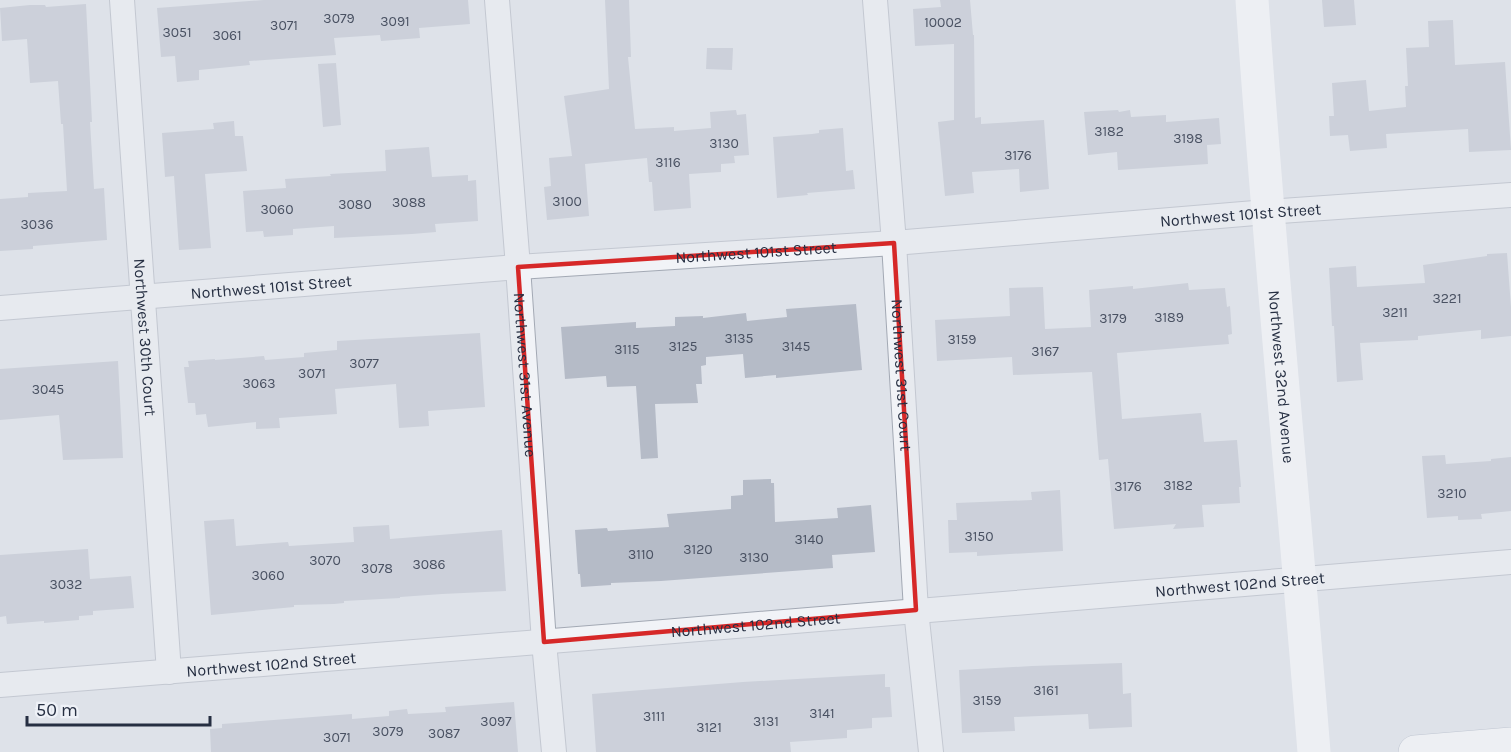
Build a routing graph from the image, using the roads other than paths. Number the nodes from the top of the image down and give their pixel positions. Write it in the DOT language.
graph roads {
  1 [pos="122,0"];
  2 [pos="497,0"];
  3 [pos="875,0"];
  4 [pos="1252,0"];
  5 [pos="1511,195"];
  6 [pos="1267,212"];
  7 [pos="894,243"];
  8 [pos="518,267"];
  9 [pos="143,297"];
  10 [pos="0,308"];
  11 [pos="1511,562"];
  12 [pos="1300,578"];
  13 [pos="916,610"];
  14 [pos="544,642"];
  15 [pos="169,672"];
  16 [pos="0,685"];
  17 [pos="1511,744"];
  18 [pos="554,752"];
  19 [pos="931,752"];
  20 [pos="1314,752"];
  21 [pos="1415,752"];
  1 -- 9 [label="street, Northwest 30th Court"];
  2 -- 8 [label="street, Northwest 31st Avenue"];
  3 -- 7 [label="street, Northwest 31st Court"];
  4 -- 6 [label="main road, Northwest 32nd Avenue"];
  5 -- 6 [label="street, Northwest 101st Street"];
  6 -- 7 [label="street, Northwest 101st Street"];
  6 -- 12 [label="main road, Northwest 32nd Avenue"];
  7 -- 8 [label="street, Northwest 101st Street"];
  7 -- 13 [label="street, Northwest 31st Court"];
  8 -- 9 [label="street, Northwest 101st Street"];
  8 -- 14 [label="street, Northwest 31st Avenue"];
  9 -- 10 [label="street, Northwest 101st Street"];
  9 -- 15 [label="street, Northwest 30th Court"];
  11 -- 12 [label="street, Northwest 102nd Street"];
  12 -- 13 [label="street, Northwest 102nd Street"];
  12 -- 20 [label="main road, Northwest 32nd Avenue"];
  13 -- 14 [label="street, Northwest 102nd Street"];
  13 -- 19 [label="street, Northwest 31st Court"];
  14 -- 15 [label="street, Northwest 102nd Street"];
  14 -- 18 [label="street, Northwest 31st Avenue"];
  15 -- 16 [label="street, Northwest 102nd Street"];
  17 -- 21 [label="main road"];
}
